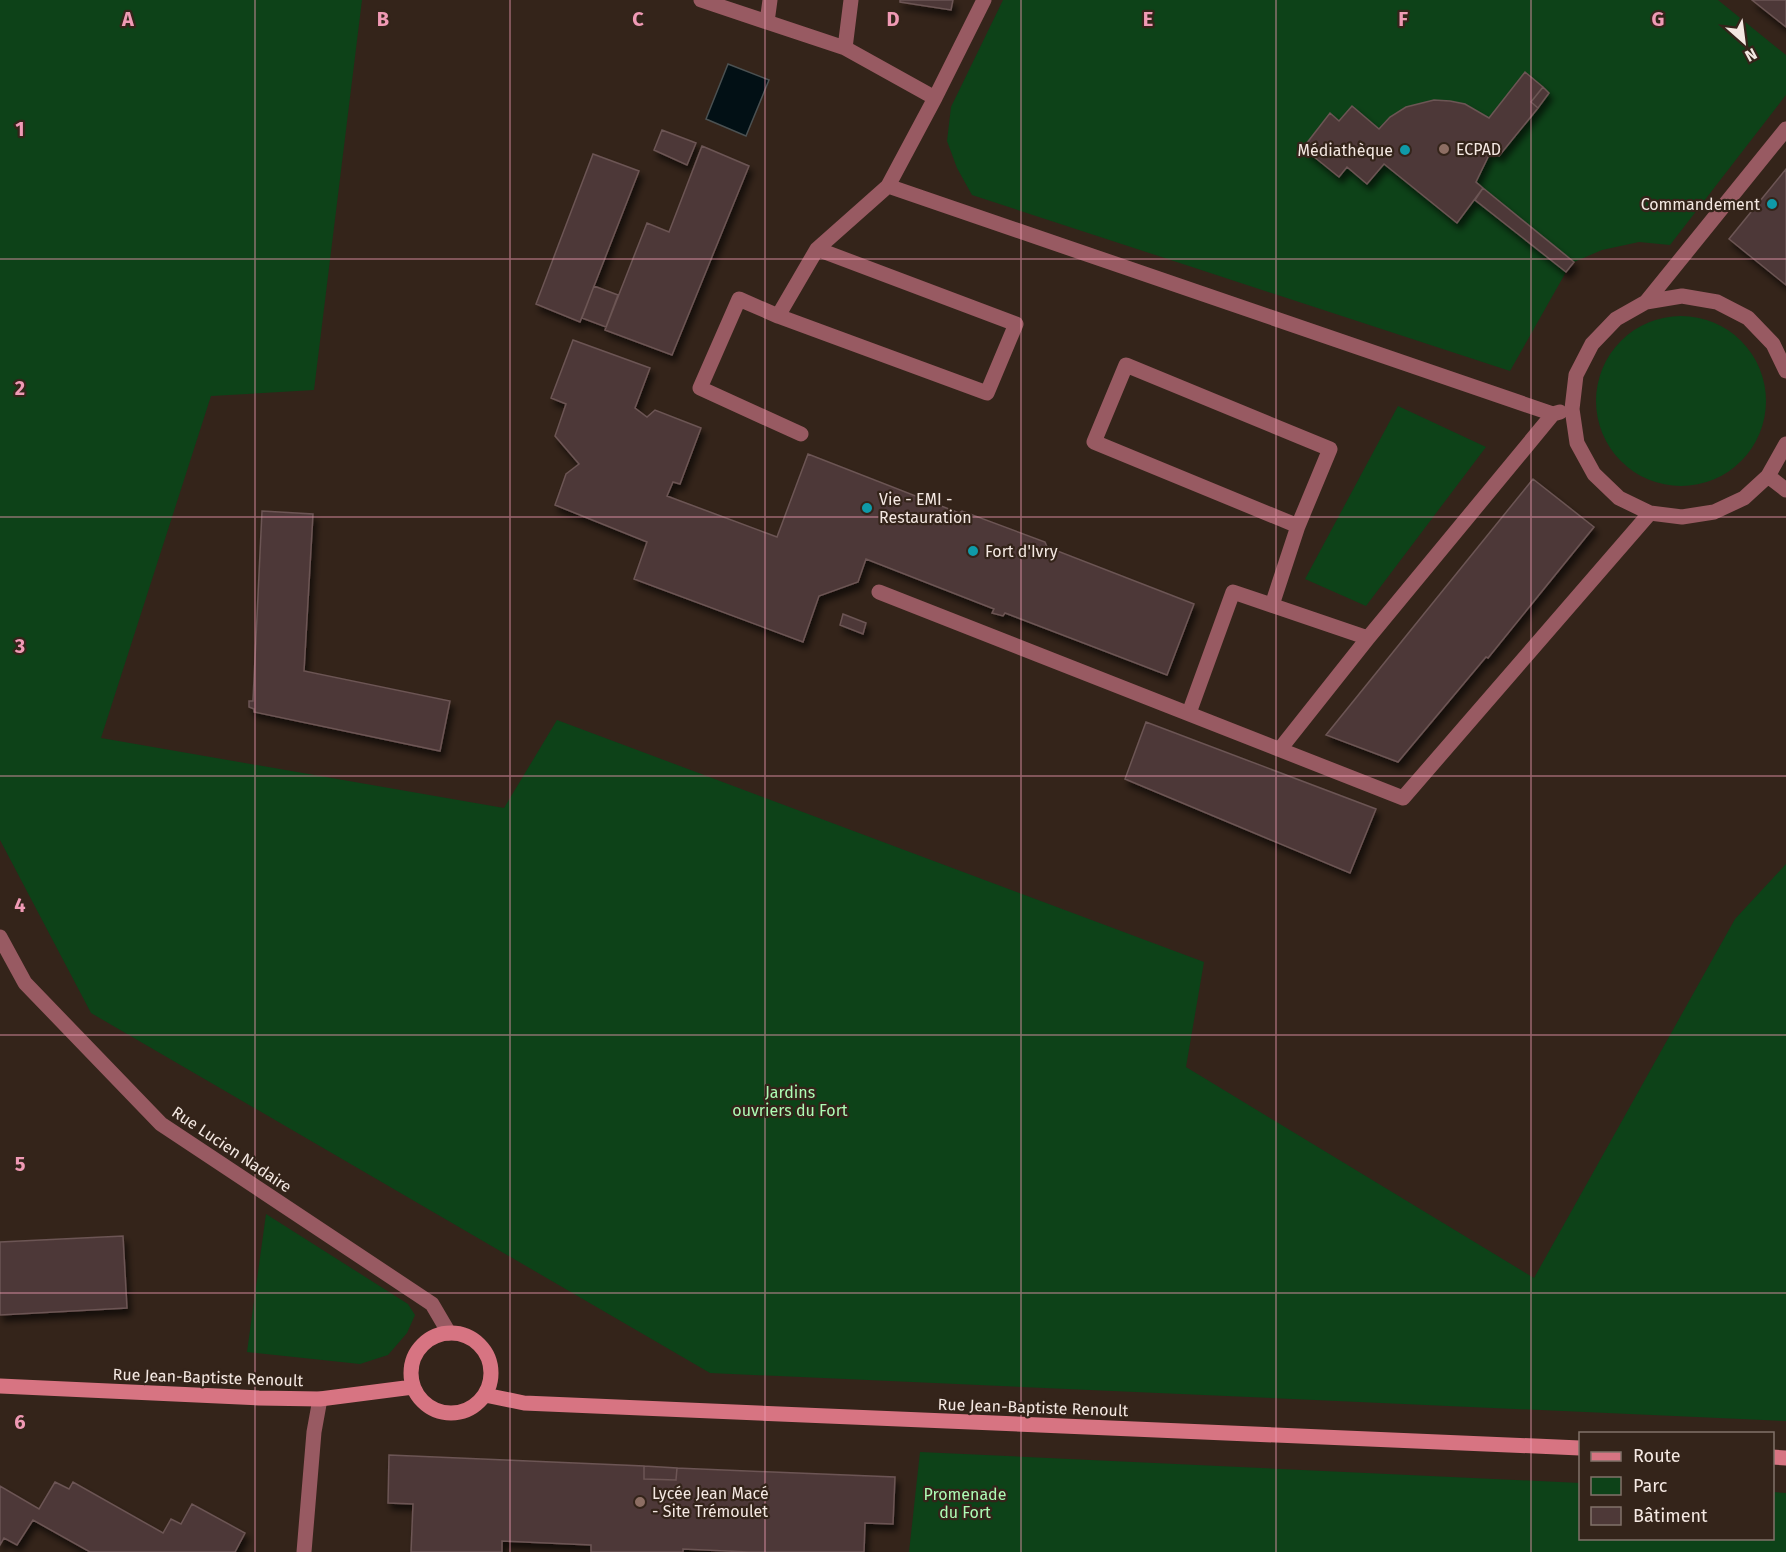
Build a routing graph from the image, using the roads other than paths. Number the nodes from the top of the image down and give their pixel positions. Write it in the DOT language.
graph roads {
  1 [pos="701,0"];
  2 [pos="770,0"];
  3 [pos="851,0"];
  4 [pos="984,0"];
  5 [pos="767,22"];
  6 [pos="845,48"];
  7 [pos="935,98"];
  8 [pos="1786,129"];
  9 [pos="888,186"];
  10 [pos="817,249"];
  11 [pos="1646,302"];
  12 [pos="778,316"];
  13 [pos="1786,371"];
  14 [pos="1572,409"];
  15 [pos="1553,414"];
  16 [pos="801,434"];
  17 [pos="1786,444"];
  18 [pos="1768,476"];
  19 [pos="1786,490"];
  20 [pos="1650,513"];
  21 [pos="1298,526"];
  22 [pos="879,592"];
  23 [pos="1272,605"];
  24 [pos="1368,638"];
  25 [pos="1189,714"];
  26 [pos="1280,749"];
  27 [pos="0,937"];
  28 [pos="449,1333"];
  29 [pos="0,1386"];
  30 [pos="413,1387"];
  31 [pos="485,1395"];
  32 [pos="320,1399"];
  33 [pos="1579,1449"];
  34 [pos="304,1552"];
  1 -- 5 [label="street"];
  2 -- 5 [label="street"];
  3 -- 6 [label="street"];
  4 -- 7 [label="street"];
  5 -- 6 [label="street"];
  6 -- 7 [label="street"];
  7 -- 9 [label="street"];
  8 -- 11 [label="street"];
  9 -- 10 [label="street"];
  9 -- 15 [label="street"];
  10 -- 12 [label="street"];
  10 -- 12 [label="street"];
  11 -- 13 [label="street"];
  11 -- 14 [label="street"];
  12 -- 16 [label="street"];
  14 -- 15 [label="street"];
  14 -- 20 [label="street"];
  15 -- 24 [label="street"];
  17 -- 18 [label="street"];
  18 -- 19 [label="street"];
  18 -- 20 [label="street"];
  20 -- 26 [label="street"];
  21 -- 21 [label="street"];
  21 -- 23 [label="street"];
  22 -- 25 [label="street"];
  23 -- 24 [label="street"];
  23 -- 25 [label="street"];
  24 -- 26 [label="street"];
  25 -- 26 [label="street"];
  27 -- 28 [label="street, Rue Lucien Nadaire"];
  28 -- 30 [label="main road"];
  28 -- 31 [label="main road"];
  29 -- 32 [label="main road, Rue Jean-Baptiste Renoult"];
  30 -- 31 [label="main road"];
  30 -- 32 [label="main road, Rue Jean-Baptiste Renoult"];
  31 -- 33 [label="main road, Rue Jean-Baptiste Renoult"];
  32 -- 34 [label="street"];
}
